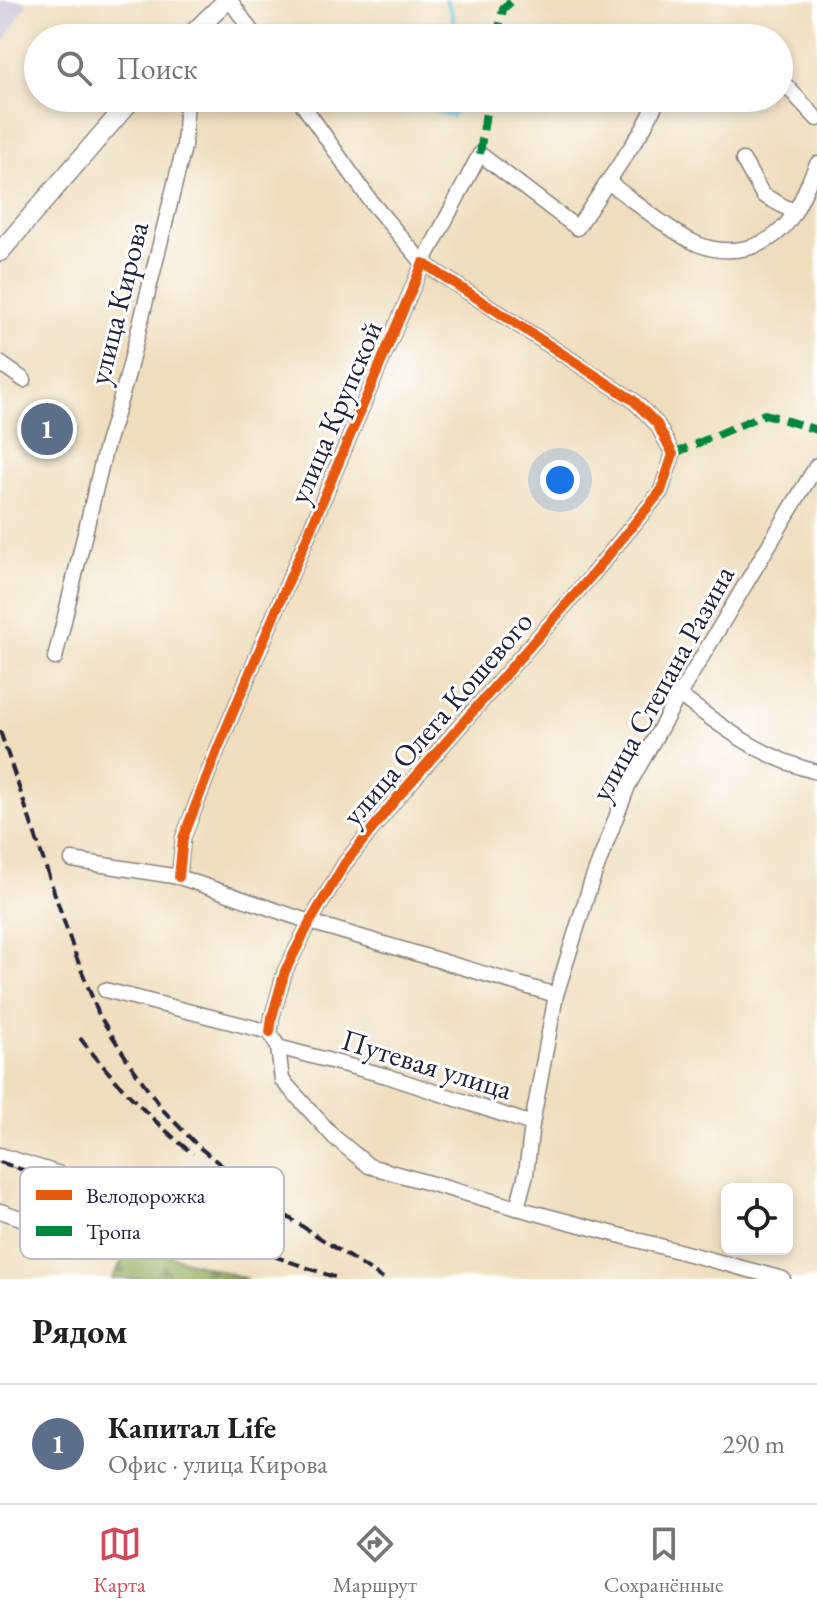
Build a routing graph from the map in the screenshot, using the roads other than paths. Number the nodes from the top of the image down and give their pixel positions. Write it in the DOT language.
graph roads {
  1 [pos="229,0"];
  2 [pos="203,24"];
  3 [pos="246,24"];
  4 [pos="793,93"];
  5 [pos="121,112"];
  6 [pos="186,112"];
  7 [pos="308,112"];
  8 [pos="652,112"];
  9 [pos="817,119"];
  10 [pos="743,160"];
  11 [pos="817,164"];
  12 [pos="608,182"];
  13 [pos="794,212"];
  14 [pos="0,252"];
  15 [pos="423,263"];
  16 [pos="0,363"];
  17 [pos="24,380"];
  18 [pos="817,465"];
  19 [pos="55,658"];
  20 [pos="679,695"];
  21 [pos="817,772"];
  22 [pos="72,860"];
  23 [pos="179,877"];
  24 [pos="310,922"];
  25 [pos="105,990"];
  26 [pos="556,995"];
  27 [pos="270,1032"];
  28 [pos="278,1047"];
  29 [pos="532,1124"];
  30 [pos="0,1155"];
  31 [pos="38,1167"];
  32 [pos="517,1208"];
  33 [pos="0,1211"];
  34 [pos="20,1218"];
  35 [pos="783,1279"];
  1 -- 2 [label="main road"];
  1 -- 3 [label="street"];
  4 -- 9 [label="street"];
  5 -- 14 [label="main road"];
  6 -- 19 [label="street, улица Кирова"];
  7 -- 15 [label="street"];
  8 -- 12 [label="street"];
  10 -- 13 [label="street"];
  11 -- 13 [label="street"];
  12 -- 13 [label="street"];
  12 -- 15 [label="street, улица Крупской"];
  15 -- 23 [label="street, улица Крупской"];
  15 -- 24 [label="street, улица Олега Кошевого"];
  16 -- 17 [label="street"];
  18 -- 20 [label="street, улица Степана Разина"];
  20 -- 21 [label="street"];
  20 -- 26 [label="street, улица Степана Разина"];
  22 -- 23 [label="street"];
  23 -- 24 [label="street"];
  24 -- 26 [label="street"];
  24 -- 27 [label="street, улица Олега Кошевого"];
  25 -- 27 [label="street"];
  26 -- 29 [label="street, улица Степана Разина"];
  27 -- 28 [label="street"];
  28 -- 29 [label="street, Путевая улица"];
  28 -- 32 [label="street"];
  29 -- 32 [label="street, Путевая улица"];
  30 -- 31 [label="street"];
  32 -- 35 [label="street"];
  33 -- 34 [label="street"];
}
